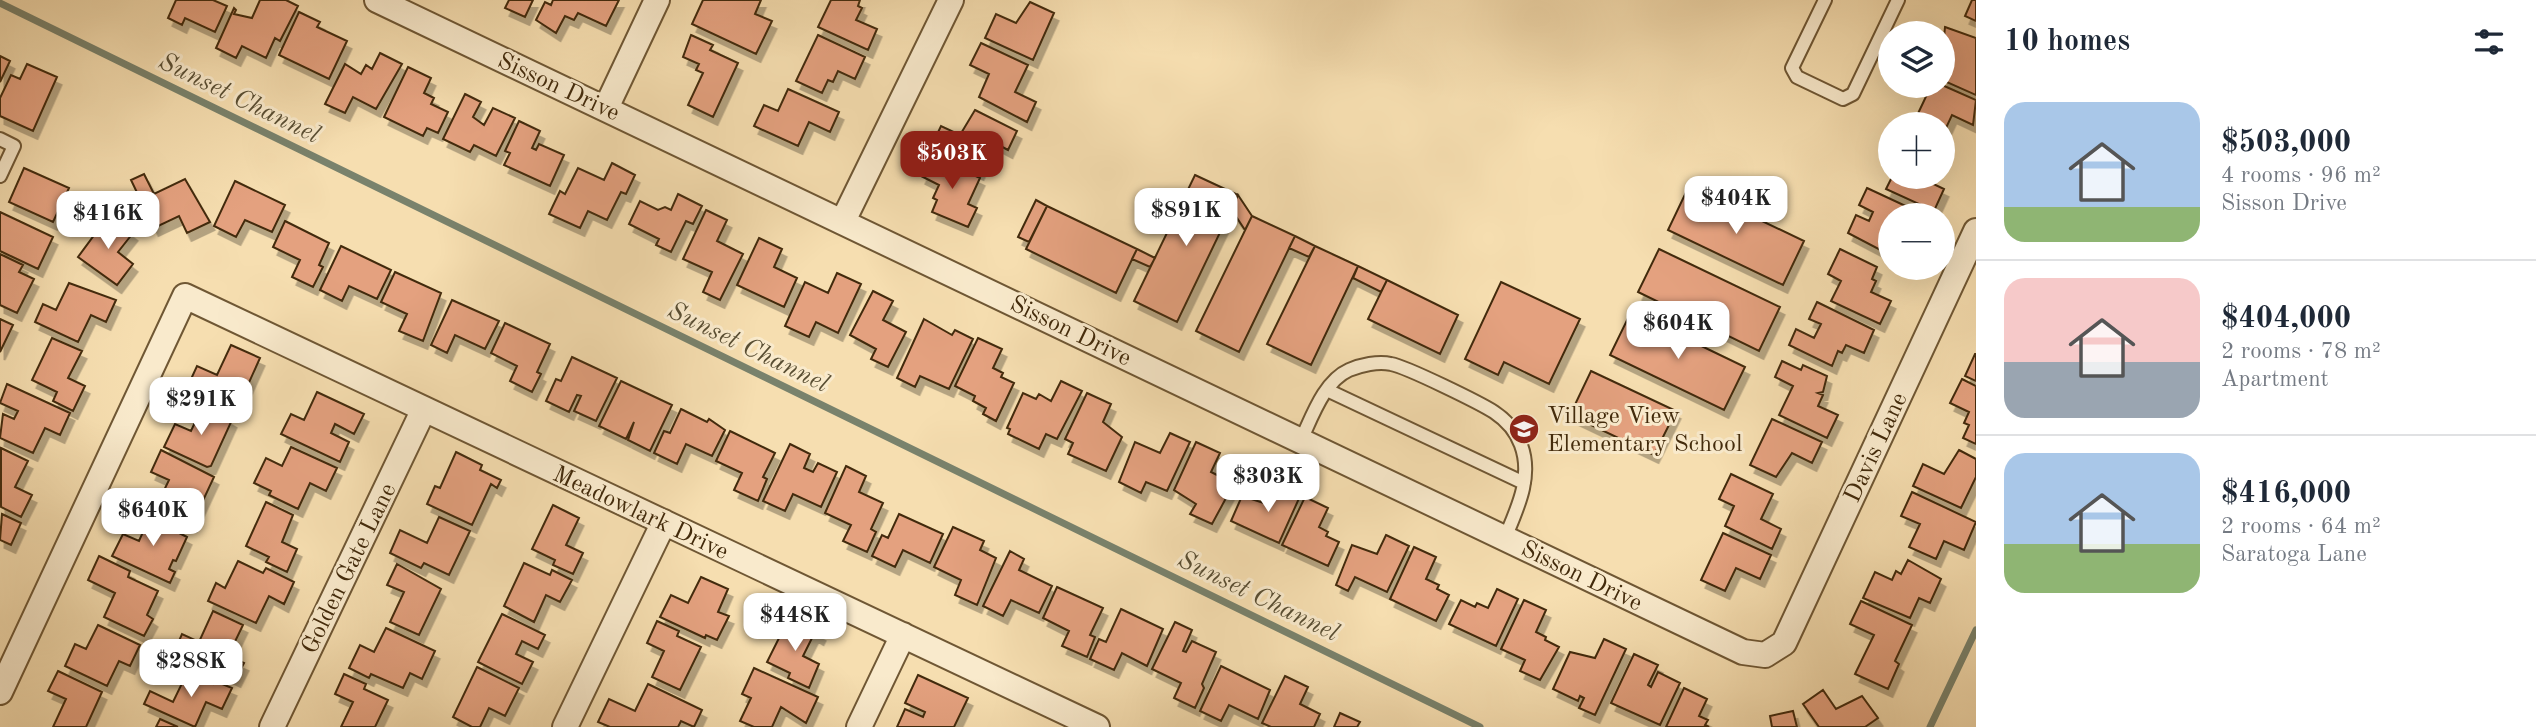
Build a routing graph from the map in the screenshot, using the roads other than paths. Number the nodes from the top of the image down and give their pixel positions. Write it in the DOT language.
graph roads {
  1 [pos="377,0"];
  2 [pos="657,0"];
  3 [pos="951,0"];
  4 [pos="1825,0"];
  5 [pos="1898,0"];
  6 [pos="606,108"];
  7 [pos="0,139"];
  8 [pos="0,176"];
  9 [pos="843,221"];
  10 [pos="1976,231"];
  11 [pos="1327,390"];
  12 [pos="424,409"];
  13 [pos="1301,440"];
  14 [pos="1524,483"];
  15 [pos="664,522"];
  16 [pos="1506,538"];
  17 [pos="903,635"];
  18 [pos="1765,655"];
  19 [pos="0,692"];
  20 [pos="272,727"];
  21 [pos="565,727"];
  22 [pos="859,727"];
  23 [pos="1097,727"];
  1 -- 6 [label="street, Sisson Drive"];
  2 -- 6 [label="street"];
  3 -- 9 [label="street"];
  4 -- 5 [label="lane"];
  6 -- 9 [label="street, Sisson Drive"];
  7 -- 8 [label="lane"];
  9 -- 13 [label="street, Sisson Drive"];
  10 -- 18 [label="street, Davis Lane"];
  11 -- 13 [label="lane"];
  11 -- 14 [label="lane"];
  11 -- 14 [label="lane"];
  12 -- 15 [label="street, Meadowlark Drive"];
  12 -- 19 [label="street, Meadowlark Drive"];
  12 -- 20 [label="street, Golden Gate Lane"];
  13 -- 16 [label="street, Sisson Drive"];
  14 -- 16 [label="lane"];
  15 -- 17 [label="street, Meadowlark Drive"];
  15 -- 21 [label="street"];
  16 -- 18 [label="street, Sisson Drive"];
  17 -- 22 [label="street"];
  17 -- 23 [label="street, Meadowlark Drive"];
}
